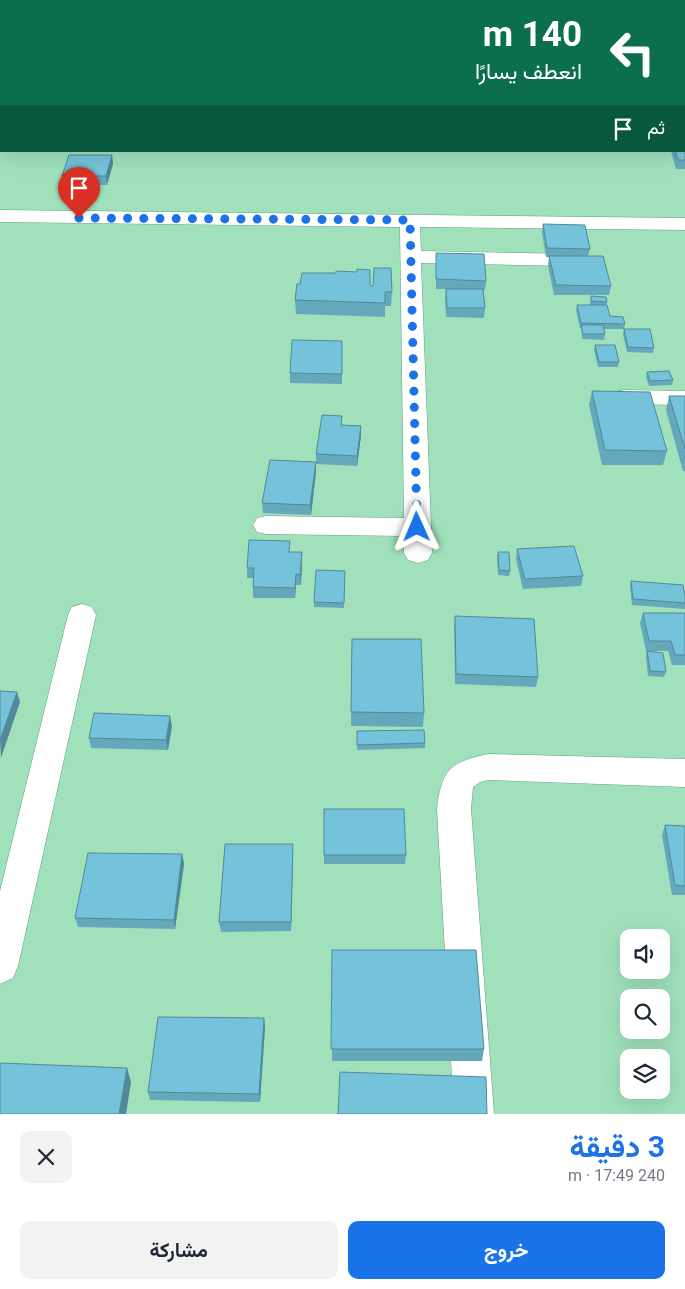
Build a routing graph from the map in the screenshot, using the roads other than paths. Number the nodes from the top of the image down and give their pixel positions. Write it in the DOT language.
graph roads {
  1 [pos="0,216"];
  2 [pos="410,220"];
  3 [pos="685,224"];
  4 [pos="411,257"];
  5 [pos="569,260"];
  6 [pos="624,396"];
  7 [pos="685,398"];
  8 [pos="266,525"];
  9 [pos="82,615"];
  10 [pos="685,773"];
  11 [pos="0,966"];
  12 [pos="474,1114"];
  1 -- 2 [label="street"];
  2 -- 3 [label="street"];
  2 -- 4 [label="street"];
  4 -- 5 [label="street"];
  4 -- 8 [label="street"];
  6 -- 7 [label="street"];
  9 -- 11 [label="street"];
  10 -- 12 [label="street"];
}
